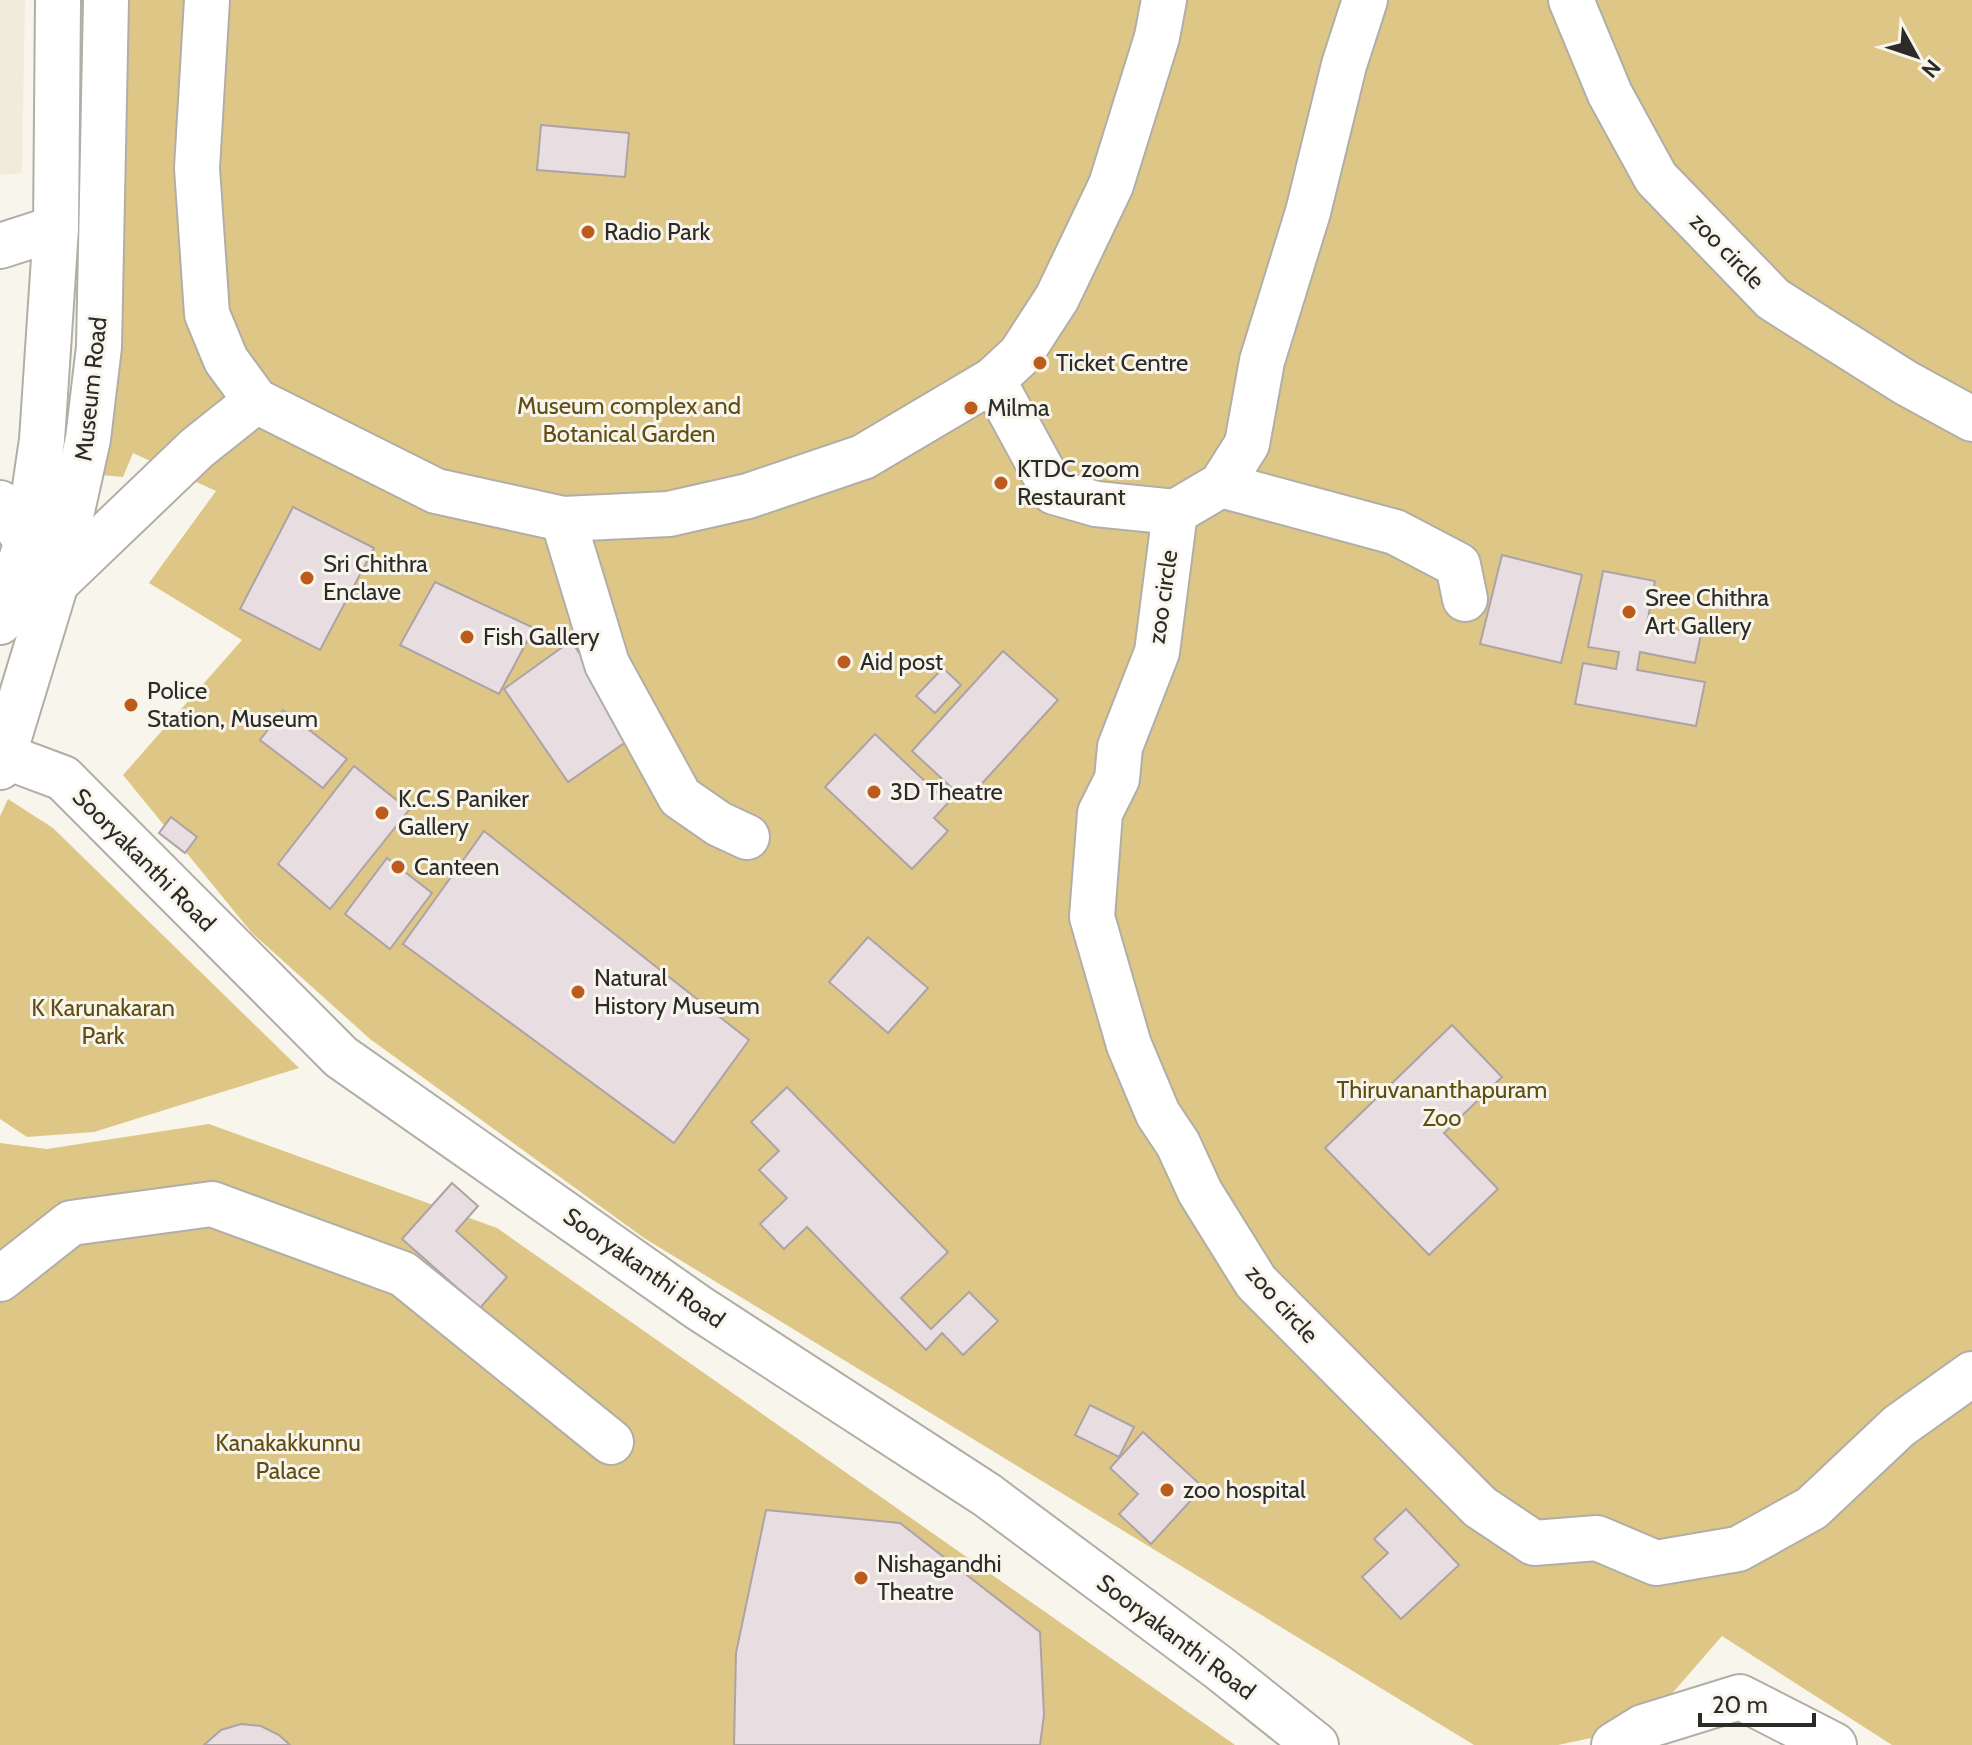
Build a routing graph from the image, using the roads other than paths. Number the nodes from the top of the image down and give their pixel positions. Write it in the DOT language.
graph roads {
  1 [pos="58,0"];
  2 [pos="106,0"];
  3 [pos="207,0"];
  4 [pos="1164,0"];
  5 [pos="1365,0"];
  6 [pos="1571,0"];
  7 [pos="56,228"];
  8 [pos="0,246"];
  9 [pos="993,380"];
  10 [pos="256,401"];
  11 [pos="1972,419"];
  12 [pos="1221,485"];
  13 [pos="0,503"];
  14 [pos="1175,512"];
  15 [pos="563,519"];
  16 [pos="25,565"];
  17 [pos="1465,599"];
  18 [pos="0,622"];
  19 [pos="2,761"];
  20 [pos="747,837"];
  21 [pos="0,1279"];
  22 [pos="1972,1374"];
  23 [pos="611,1442"];
  24 [pos="1316,1745"];
  25 [pos="1614,1745"];
  26 [pos="1834,1745"];
  1 -- 7 [label="street, Museum Road"];
  2 -- 16 [label="street, Museum Road"];
  3 -- 10 [label="street"];
  4 -- 9 [label="street"];
  5 -- 12 [label="street"];
  6 -- 11 [label="street, zoo circle"];
  7 -- 8 [label="street"];
  7 -- 16 [label="street, Museum Road"];
  9 -- 14 [label="street"];
  9 -- 15 [label="street"];
  10 -- 15 [label="street"];
  10 -- 16 [label="street"];
  12 -- 14 [label="street"];
  12 -- 17 [label="street"];
  13 -- 16 [label="street"];
  14 -- 22 [label="street, zoo circle"];
  15 -- 20 [label="street"];
  16 -- 18 [label="street, Museum Road"];
  16 -- 19 [label="street, Museum Road"];
  19 -- 24 [label="street, Sooryakanthi Road"];
  21 -- 23 [label="street"];
  25 -- 26 [label="street"];
}
